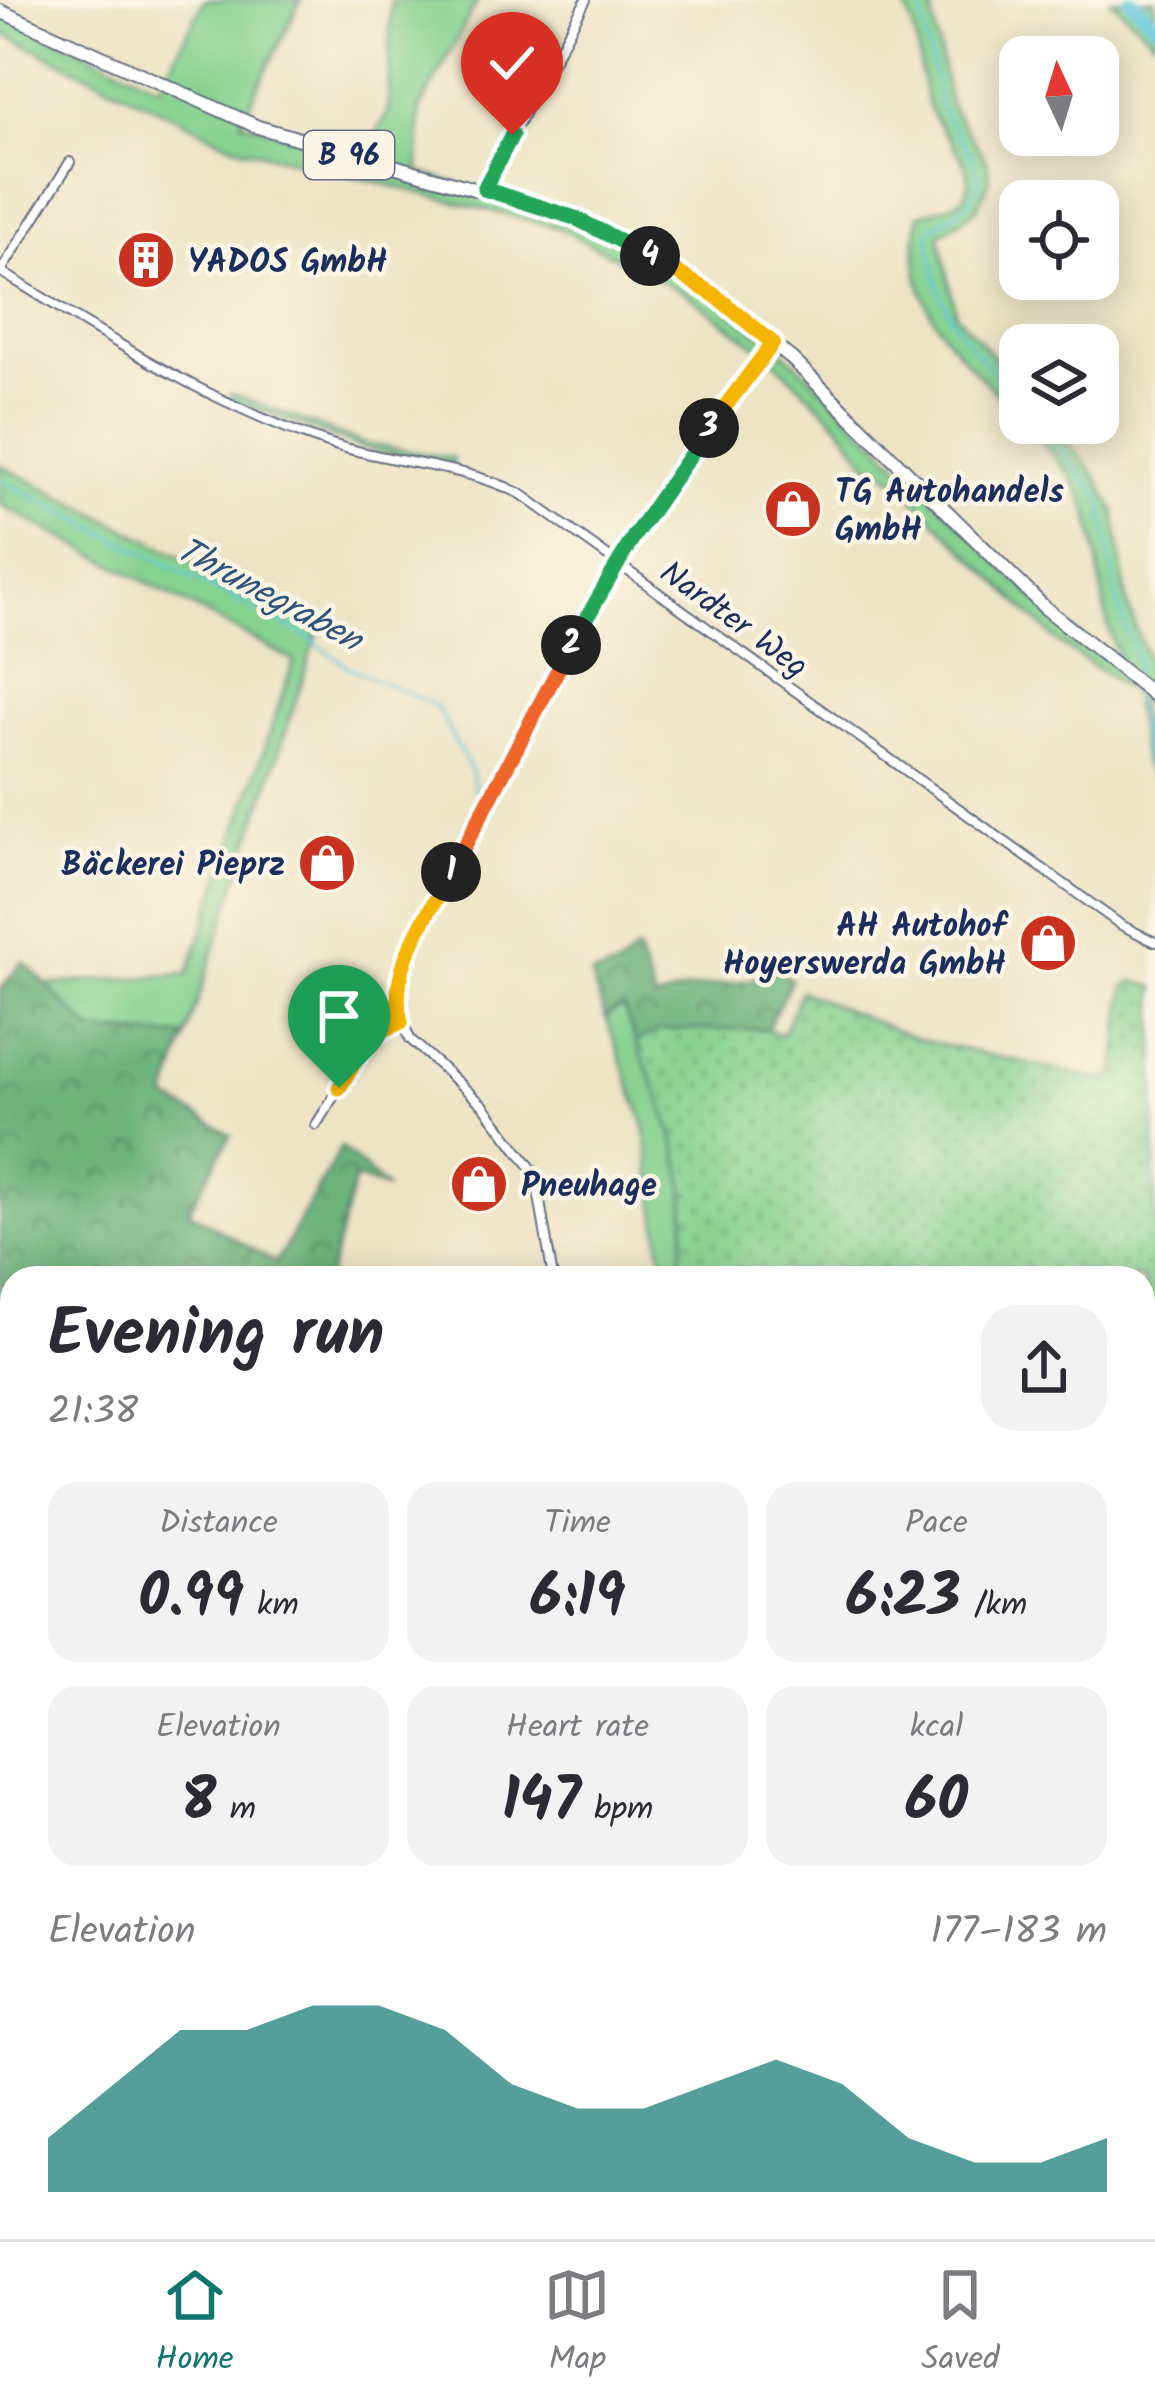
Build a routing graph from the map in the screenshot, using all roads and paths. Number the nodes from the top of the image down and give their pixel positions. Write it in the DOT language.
graph roads {
  1 [pos="586,0"];
  2 [pos="0,11"];
  3 [pos="70,162"];
  4 [pos="484,189"];
  5 [pos="0,271"];
  6 [pos="773,343"];
  7 [pos="617,563"];
  8 [pos="1155,696"];
  9 [pos="1155,942"];
  10 [pos="401,1022"];
  11 [pos="316,1125"];
  12 [pos="552,1266"];
  1 -- 4 [label="street"];
  2 -- 4 [label="main road, B 96"];
  3 -- 5 [label="street"];
  4 -- 6 [label="main road, B 96"];
  5 -- 7 [label="street, Nardter Weg"];
  6 -- 7 [label="street"];
  6 -- 8 [label="main road, B 96"];
  7 -- 9 [label="street, Nardter Weg"];
  7 -- 10 [label="street"];
  10 -- 11 [label="street"];
  10 -- 12 [label="street"];
}
